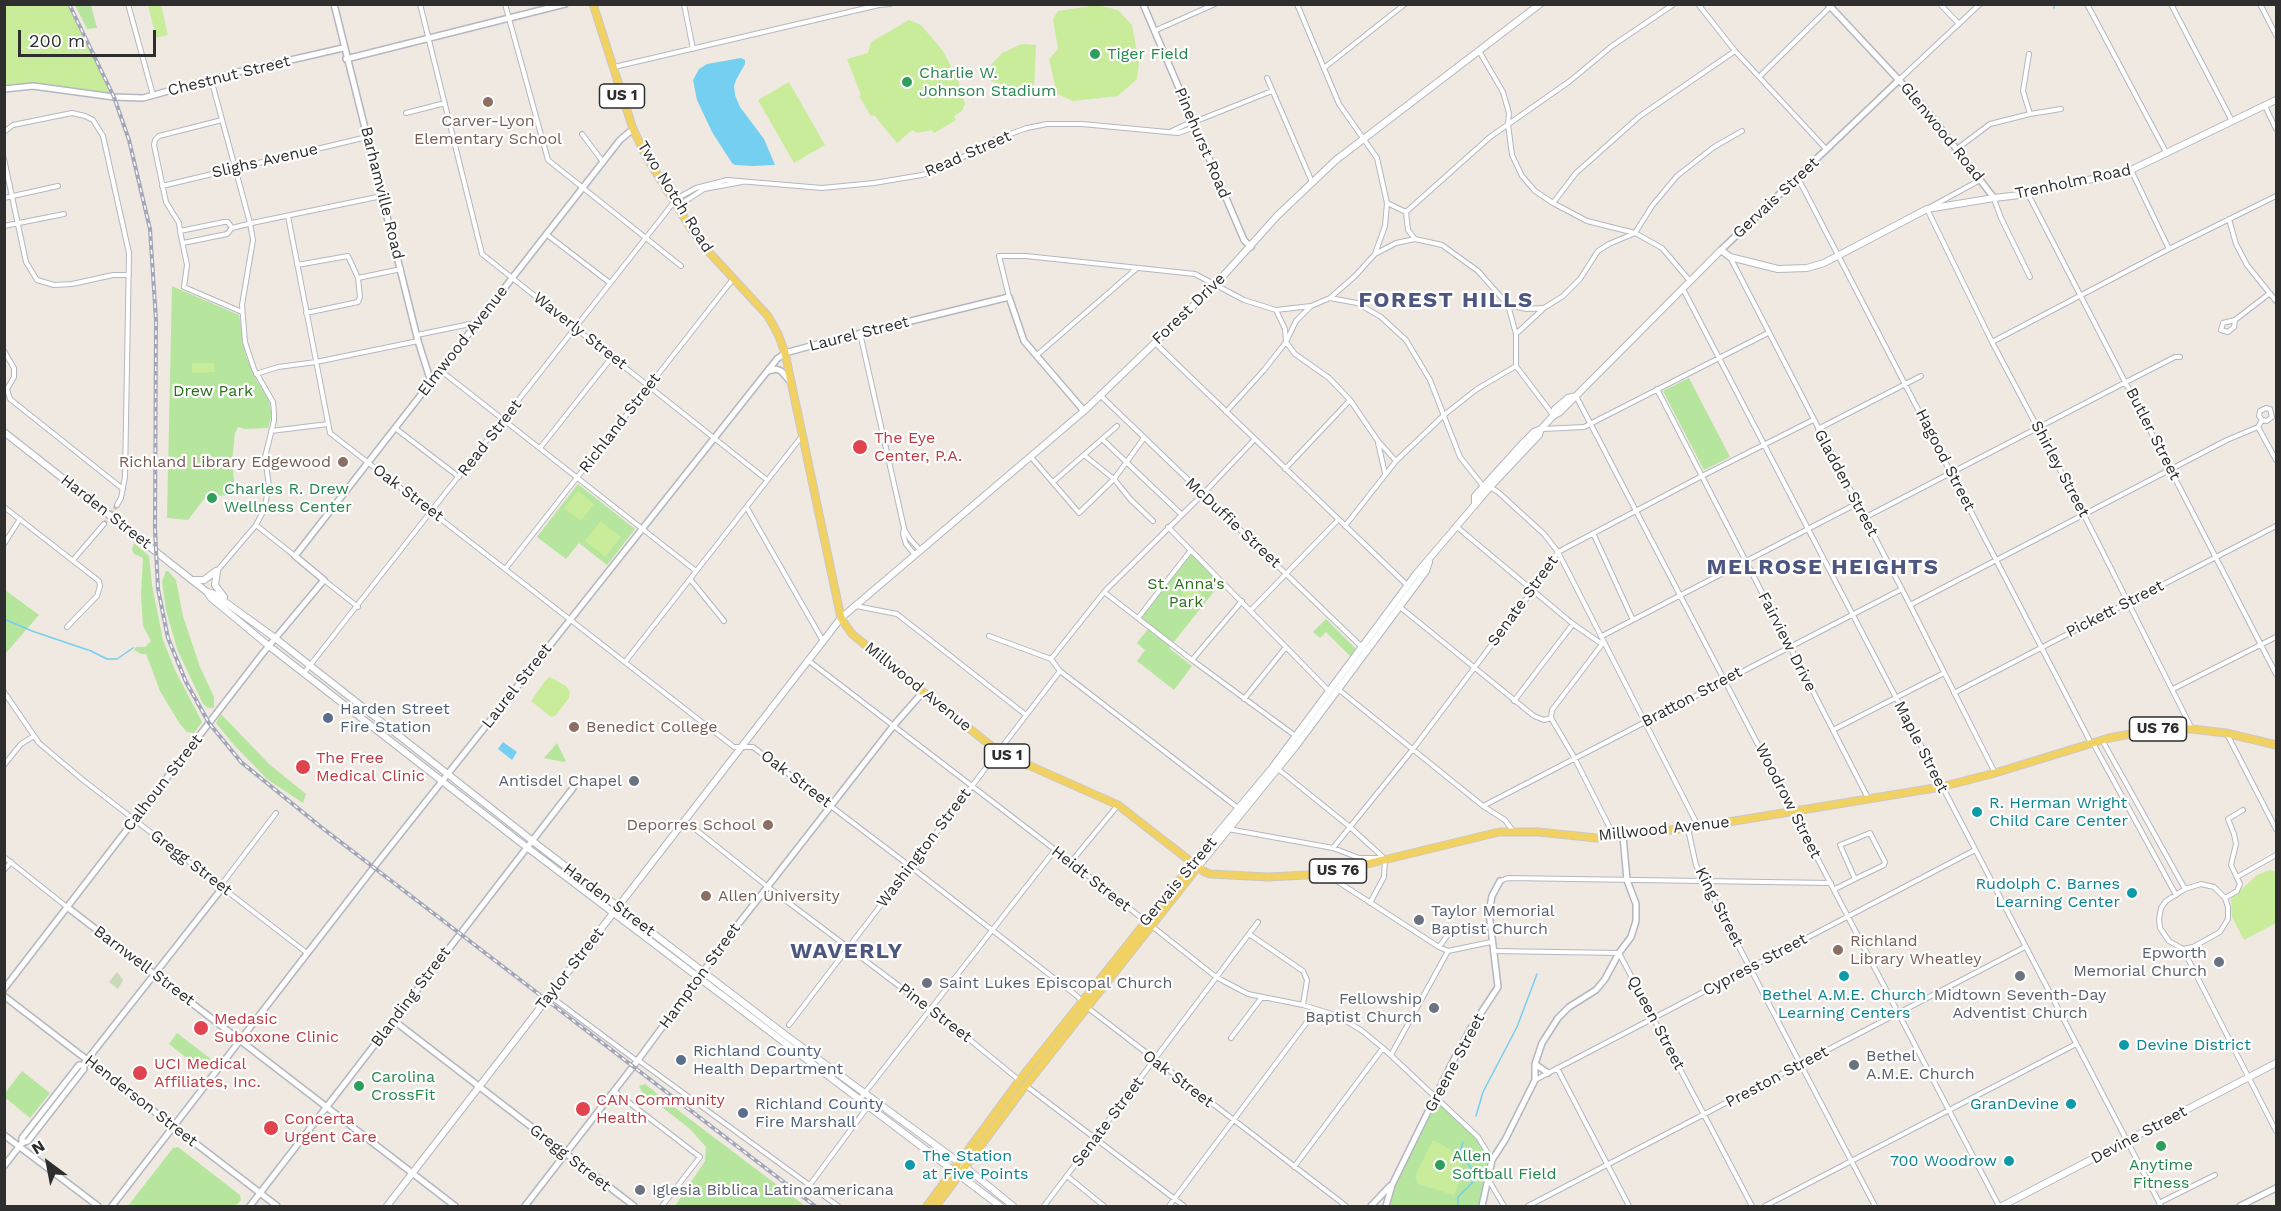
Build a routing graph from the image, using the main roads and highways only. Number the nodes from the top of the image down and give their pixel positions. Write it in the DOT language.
graph roads {
  1 [pos="593,4"];
  2 [pos="1540,4"];
  3 [pos="2277,100"];
  4 [pos="1721,250"];
  5 [pos="4,432"];
  6 [pos="1431,559"];
  7 [pos="192,580"];
  8 [pos="207,592"];
  9 [pos="232,607"];
  10 [pos="842,618"];
  11 [pos="1364,649"];
  12 [pos="1298,738"];
  13 [pos="2277,745"];
  14 [pos="1242,810"];
  15 [pos="1195,866"];
  16 [pos="618,907"];
  17 [pos="613,914"];
  18 [pos="702,974"];
  19 [pos="2277,1063"];
  20 [pos="961,1164"];
  21 [pos="956,1172"];
  22 [pos="387,1206"];
  23 [pos="927,1206"];
  24 [pos="936,1206"];
  25 [pos="1000,1206"];
  26 [pos="1013,1206"];
  27 [pos="2000,1206"];
  1 -- 10 [label="main road, Two Notch Road / US 1"];
  2 -- 10 [label="main road, Forest Drive"];
  3 -- 4 [label="main road, Trenholm Road"];
  4 -- 6 [label="main road, Gervais Street"];
  5 -- 7 [label="main road, Harden Street"];
  6 -- 11 [label="main road, Gervais Street"];
  6 -- 11 [label="main road, Gervais Street"];
  7 -- 8 [label="main road, Harden Street"];
  7 -- 9 [label="main road"];
  8 -- 9 [label="main road, Harden Street"];
  8 -- 17 [label="main road, Harden Street"];
  9 -- 16 [label="main road, Harden Street"];
  10 -- 15 [label="main road, Millwood Avenue / US 1"];
  10 -- 16 [label="main road, Taylor Street"];
  11 -- 12 [label="main road, Gervais Street"];
  11 -- 12 [label="main road, Gervais Street"];
  12 -- 14 [label="main road, Gervais Street"];
  12 -- 14 [label="main road, Gervais Street"];
  13 -- 15 [label="main road, Millwood Avenue / US 76"];
  14 -- 15 [label="main road, Gervais Street"];
  15 -- 20 [label="main road, Gervais Street"];
  16 -- 17 [label="main road, Taylor Street"];
  16 -- 18 [label="main road, Harden Street"];
  17 -- 18 [label="main road, Harden Street"];
  17 -- 22 [label="main road, Taylor Street"];
  18 -- 20 [label="main road, Harden Street"];
  18 -- 21 [label="main road, Harden Street"];
  19 -- 27 [label="main road, Devine Street"];
  20 -- 21 [label="main road, Gervais Street"];
  20 -- 26 [label="main road, Harden Street"];
  21 -- 23 [label="main road, Gervais Street"];
  21 -- 24 [label="main road, Gervais Street"];
  21 -- 25 [label="main road, Harden Street"];
}
